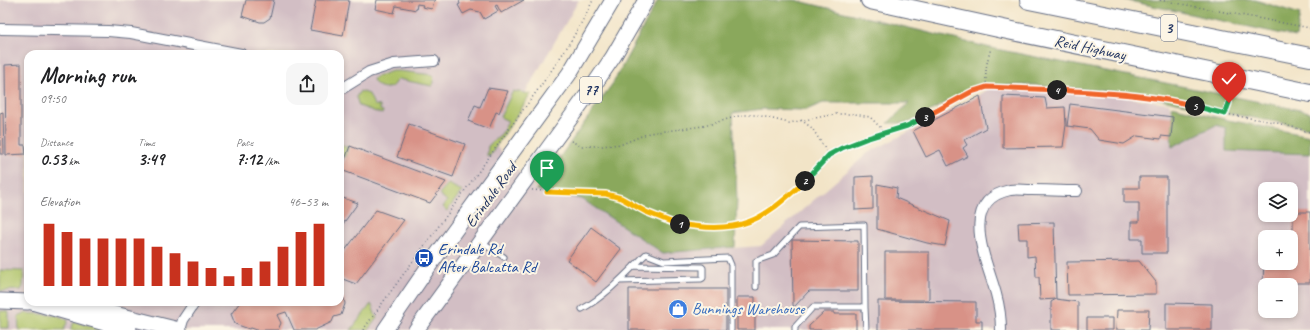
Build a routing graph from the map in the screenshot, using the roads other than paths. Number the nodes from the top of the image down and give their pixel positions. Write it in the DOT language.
graph roads {
  1 [pos="613,0"];
  2 [pos="646,0"];
  3 [pos="870,0"];
  4 [pos="1029,0"];
  5 [pos="0,29"];
  6 [pos="220,50"];
  7 [pos="1310,57"];
  8 [pos="434,61"];
  9 [pos="344,88"];
  10 [pos="1310,93"];
  11 [pos="1077,191"];
  12 [pos="480,241"];
  13 [pos="504,257"];
  14 [pos="634,266"];
  15 [pos="619,281"];
  16 [pos="756,286"];
  17 [pos="0,301"];
  18 [pos="24,302"];
  19 [pos="46,306"];
  20 [pos="82,306"];
  21 [pos="192,306"];
  22 [pos="865,307"];
  23 [pos="582,309"];
  24 [pos="129,330"];
  25 [pos="180,330"];
  26 [pos="385,330"];
  27 [pos="416,330"];
  28 [pos="731,330"];
  29 [pos="795,330"];
  30 [pos="866,330"];
  31 [pos="1001,330"];
  1 -- 26 [label="main road, Erindale Road / 77"];
  2 -- 12 [label="main road, Erindale Road / 77"];
  3 -- 10 [label="highway, Reid Highway / 3"];
  4 -- 7 [label="highway, 3"];
  5 -- 6 [label="street"];
  8 -- 9 [label="street"];
  11 -- 31 [label="street"];
  12 -- 13 [label="lane"];
  12 -- 27 [label="main road, Erindale Road / 77"];
  14 -- 15 [label="lane"];
  14 -- 15 [label="lane"];
  14 -- 28 [label="lane"];
  15 -- 23 [label="lane"];
  16 -- 22 [label="lane"];
  17 -- 18 [label="main road"];
  19 -- 24 [label="main road"];
  20 -- 25 [label="main road"];
  21 -- 25 [label="street"];
  22 -- 29 [label="lane"];
  22 -- 30 [label="lane"];
}
